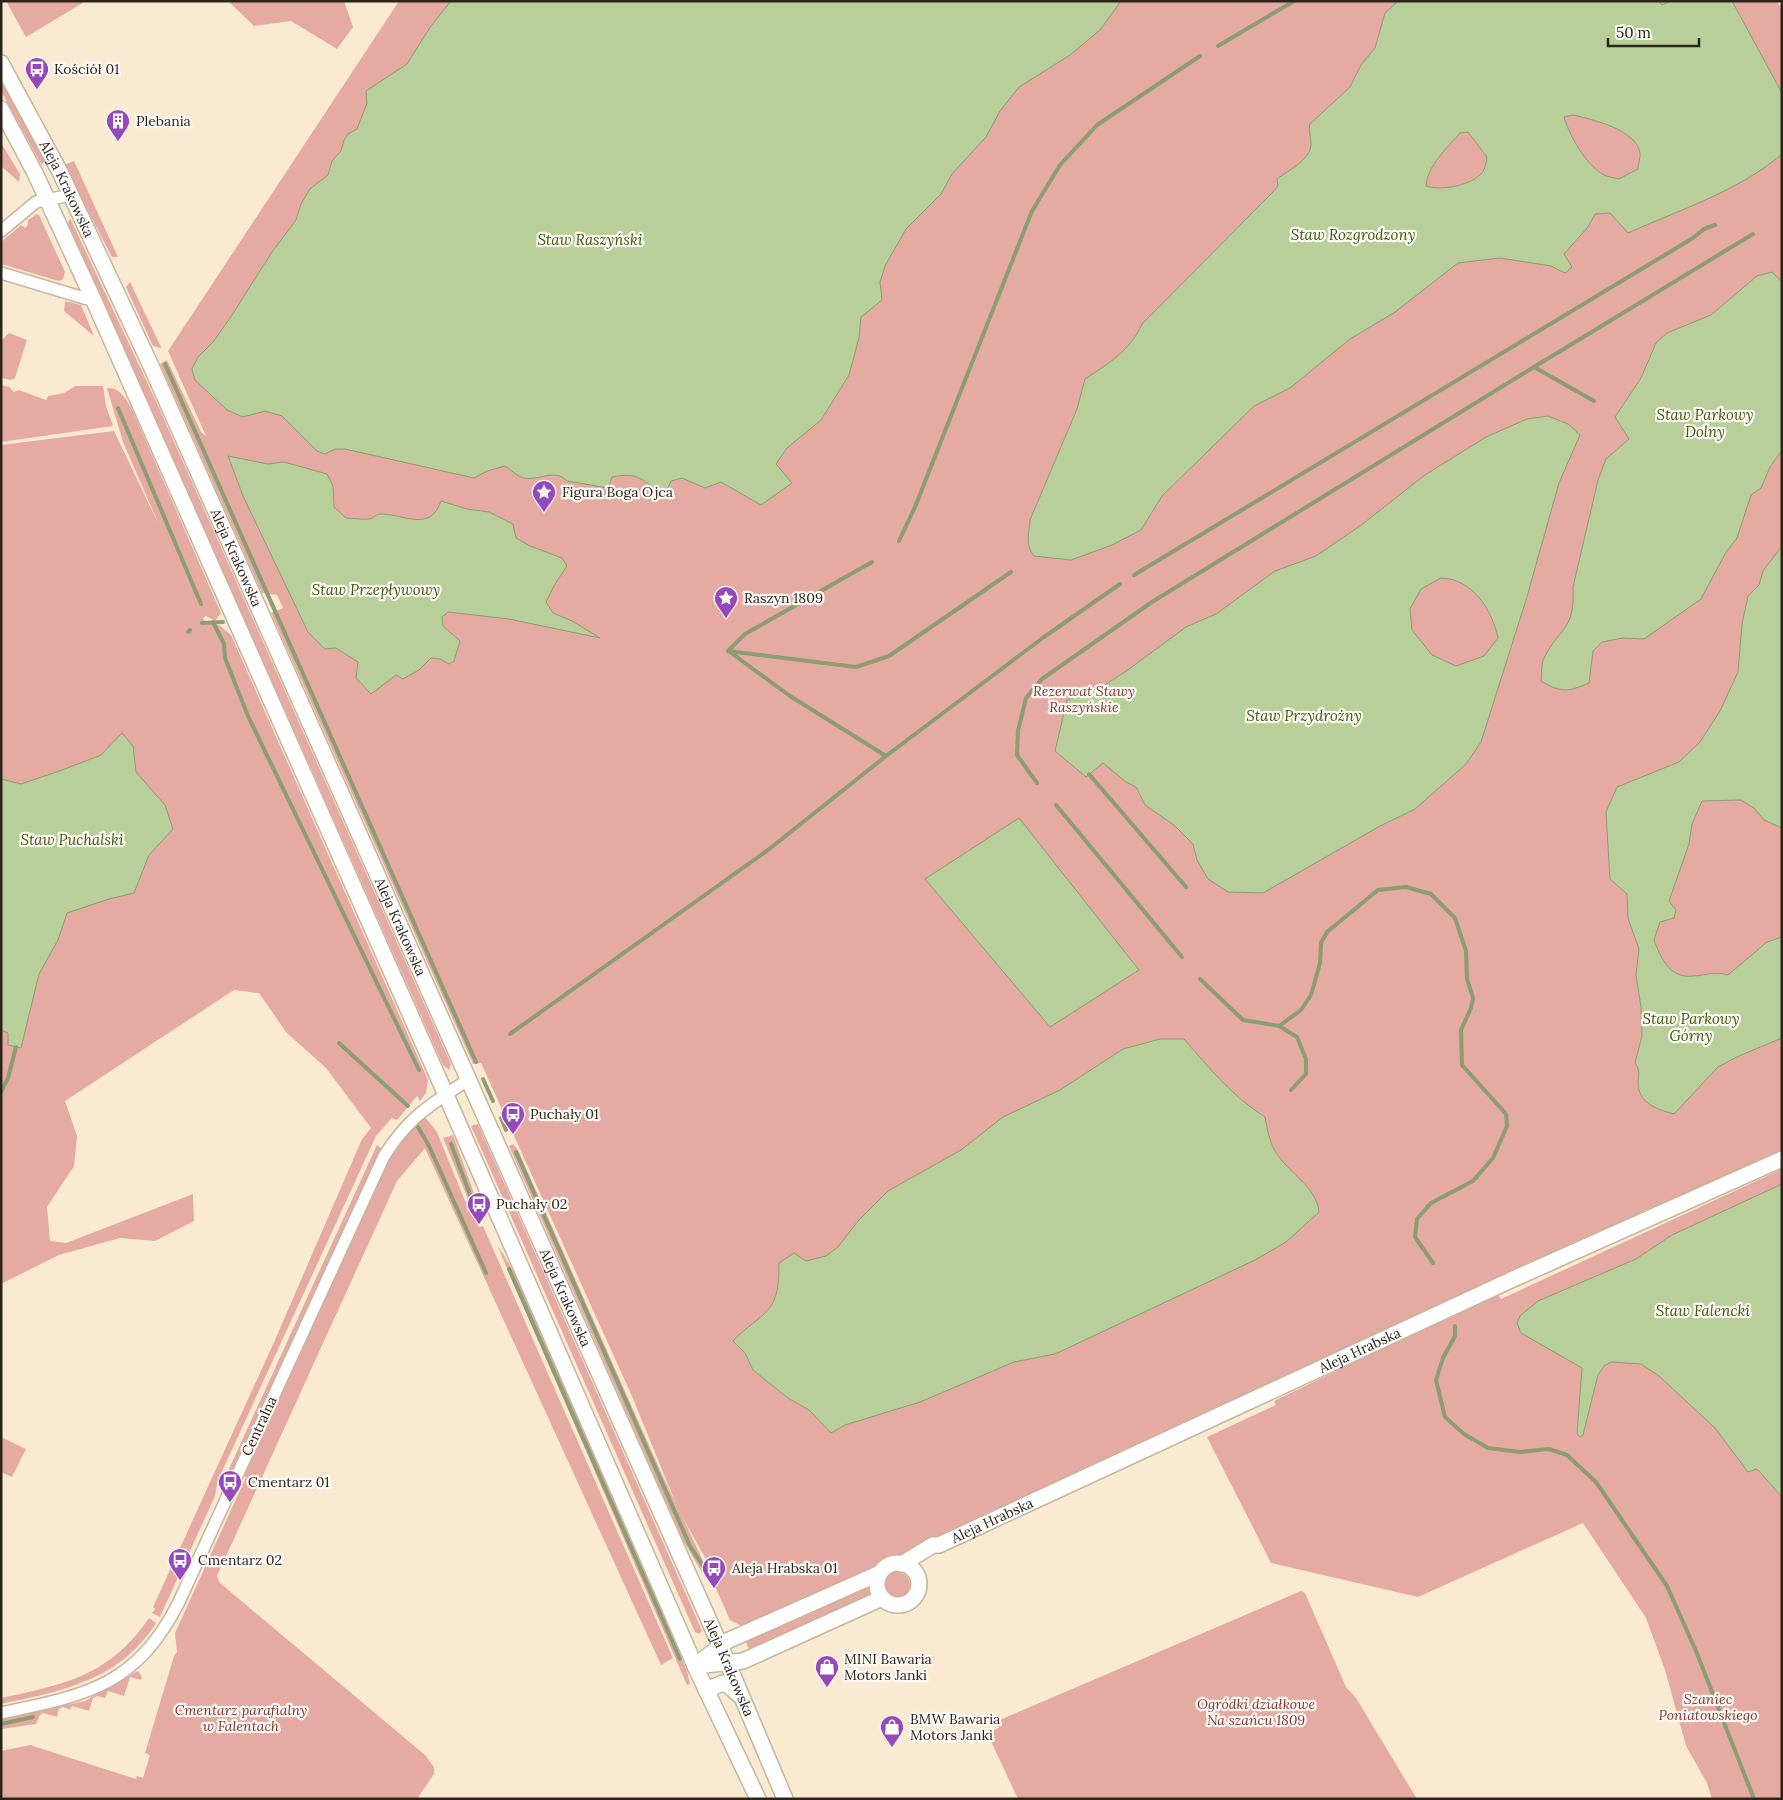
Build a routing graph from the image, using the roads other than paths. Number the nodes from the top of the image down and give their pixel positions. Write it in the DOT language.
graph roads {
  1 [pos="1,64"];
  2 [pos="1,109"];
  3 [pos="71,195"];
  4 [pos="47,200"];
  5 [pos="1,232"];
  6 [pos="1,273"];
  7 [pos="94,301"];
  8 [pos="469,1079"];
  9 [pos="446,1095"];
  10 [pos="1782,1159"];
  11 [pos="939,1545"];
  12 [pos="902,1564"];
  13 [pos="880,1573"];
  14 [pos="918,1577"];
  15 [pos="882,1598"];
  16 [pos="720,1645"];
  17 [pos="727,1662"];
  18 [pos="695,1666"];
  19 [pos="706,1690"];
  20 [pos="741,1696"];
  21 [pos="1,1713"];
  22 [pos="758,1799"];
  23 [pos="785,1799"];
  1 -- 3 [label="main road, Aleja Krakowska"];
  2 -- 4 [label="main road, Aleja Krakowska"];
  3 -- 4 [label="street"];
  3 -- 8 [label="main road, Aleja Krakowska"];
  4 -- 5 [label="street"];
  4 -- 7 [label="main road, Aleja Krakowska"];
  6 -- 7 [label="street"];
  7 -- 9 [label="main road, Aleja Krakowska"];
  8 -- 9 [label="street, Centralna"];
  8 -- 16 [label="main road, Aleja Krakowska"];
  9 -- 18 [label="main road, Aleja Krakowska"];
  9 -- 21 [label="street, Centralna"];
  10 -- 11 [label="main road, Aleja Hrabska"];
  11 -- 12 [label="main road, Aleja Hrabska"];
  11 -- 14 [label="main road, Aleja Hrabska"];
  12 -- 13 [label="main road"];
  12 -- 14 [label="main road"];
  13 -- 15 [label="main road"];
  13 -- 16 [label="main road"];
  14 -- 15 [label="main road"];
  15 -- 17 [label="main road"];
  16 -- 17 [label="main road, Aleja Krakowska"];
  16 -- 18 [label="main road"];
  17 -- 18 [label="main road"];
  17 -- 20 [label="main road, Aleja Krakowska"];
  18 -- 19 [label="main road, Aleja Krakowska"];
  19 -- 20 [label="main road"];
  19 -- 22 [label="main road, Aleja Krakowska"];
  20 -- 23 [label="main road, Aleja Krakowska"];
}
